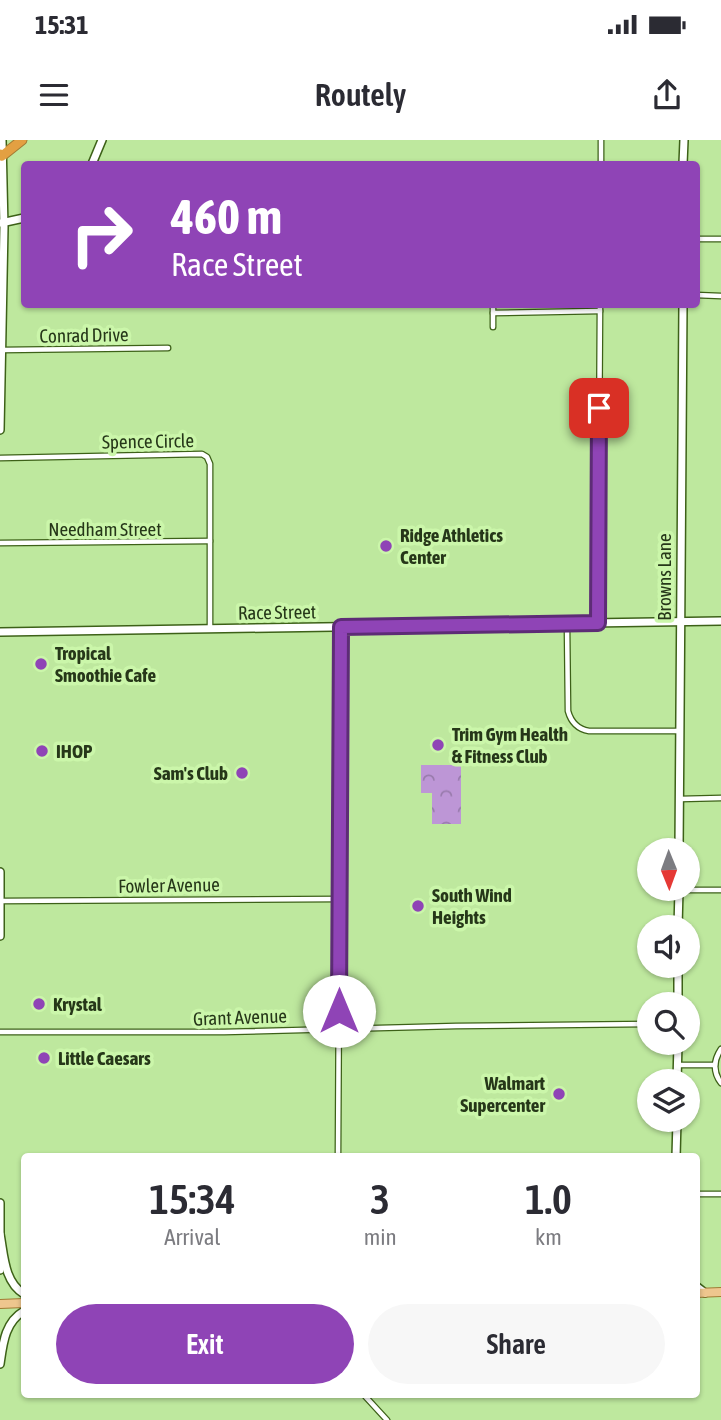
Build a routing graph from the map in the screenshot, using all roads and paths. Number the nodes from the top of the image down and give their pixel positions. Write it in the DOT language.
graph roads {
  1 [pos="2,140"];
  2 [pos="22,140"];
  3 [pos="103,140"];
  4 [pos="601,140"];
  5 [pos="684,140"];
  6 [pos="1,155"];
  7 [pos="93,161"];
  8 [pos="601,161"];
  9 [pos="683,161"];
  10 [pos="21,219"];
  11 [pos="2,223"];
  12 [pos="700,239"];
  13 [pos="721,239"];
  14 [pos="700,295"];
  15 [pos="721,296"];
  16 [pos="493,308"];
  17 [pos="683,308"];
  18 [pos="600,311"];
  19 [pos="493,313"];
  20 [pos="493,327"];
  21 [pos="168,348"];
  22 [pos="1,350"];
  23 [pos="0,430"];
  24 [pos="0,458"];
  25 [pos="210,541"];
  26 [pos="0,543"];
  27 [pos="721,621"];
  28 [pos="680,622"];
  29 [pos="598,623"];
  30 [pos="567,624"];
  31 [pos="341,627"];
  32 [pos="210,628"];
  33 [pos="0,632"];
  34 [pos="679,731"];
  35 [pos="721,798"];
  36 [pos="679,799"];
  37 [pos="679,838"];
  38 [pos="0,872"];
  39 [pos="700,890"];
  40 [pos="721,890"];
  41 [pos="339,899"];
  42 [pos="0,901"];
  43 [pos="0,936"];
  44 [pos="637,1024"];
  45 [pos="339,1028"];
  46 [pos="0,1032"];
  47 [pos="721,1049"];
  48 [pos="677,1055"];
  49 [pos="677,1065"];
  50 [pos="715,1065"];
  51 [pos="677,1069"];
  52 [pos="721,1083"];
  53 [pos="677,1132"];
  54 [pos="338,1153"];
  55 [pos="676,1153"];
  56 [pos="700,1194"];
  57 [pos="721,1194"];
  58 [pos="0,1203"];
  59 [pos="0,1234"];
  60 [pos="0,1270"];
  61 [pos="21,1292"];
  62 [pos="721,1292"];
  63 [pos="701,1293"];
  64 [pos="21,1303"];
  65 [pos="0,1304"];
  66 [pos="21,1313"];
  67 [pos="0,1364"];
  68 [pos="367,1398"];
  69 [pos="387,1420"];
  1 -- 6 [label="street"];
  2 -- 6 [label="highway"];
  3 -- 7 [label="street"];
  4 -- 8 [label="street"];
  5 -- 9 [label="street"];
  6 -- 11 [label="street"];
  10 -- 11 [label="street"];
  11 -- 22 [label="street"];
  12 -- 13 [label="street"];
  14 -- 15 [label="street"];
  16 -- 19 [label="street"];
  17 -- 28 [label="street, Browns Lane"];
  18 -- 19 [label="street"];
  18 -- 29 [label="street"];
  19 -- 20 [label="street"];
  21 -- 22 [label="street, Conrad Drive"];
  22 -- 23 [label="street"];
  24 -- 25 [label="street, Spence Circle"];
  25 -- 26 [label="street, Needham Street"];
  25 -- 32 [label="street, Spence Circle"];
  27 -- 28 [label="street, Race Street"];
  28 -- 29 [label="street, Race Street"];
  28 -- 34 [label="street, Browns Lane"];
  29 -- 30 [label="street, Race Street"];
  30 -- 31 [label="street, Race Street"];
  30 -- 34 [label="street"];
  31 -- 32 [label="street, Race Street"];
  31 -- 41 [label="street"];
  32 -- 33 [label="street, Race Street"];
  34 -- 36 [label="street, Browns Lane"];
  35 -- 36 [label="street"];
  36 -- 37 [label="street, Browns Lane"];
  38 -- 42 [label="street"];
  39 -- 40 [label="street"];
  41 -- 42 [label="street, Fowler Avenue"];
  41 -- 45 [label="street"];
  42 -- 43 [label="street"];
  44 -- 45 [label="street, Grant Avenue"];
  45 -- 46 [label="street, Grant Avenue"];
  45 -- 54 [label="street"];
  47 -- 50 [label="street"];
  48 -- 49 [label="street"];
  49 -- 50 [label="street"];
  49 -- 51 [label="street"];
  50 -- 52 [label="street"];
  53 -- 55 [label="street"];
  56 -- 57 [label="street"];
  58 -- 59 [label="street"];
  59 -- 60 [label="street"];
  59 -- 61 [label="street"];
  62 -- 63 [label="main road"];
  64 -- 65 [label="main road"];
  66 -- 67 [label="street"];
  68 -- 69 [label="street"];
}
